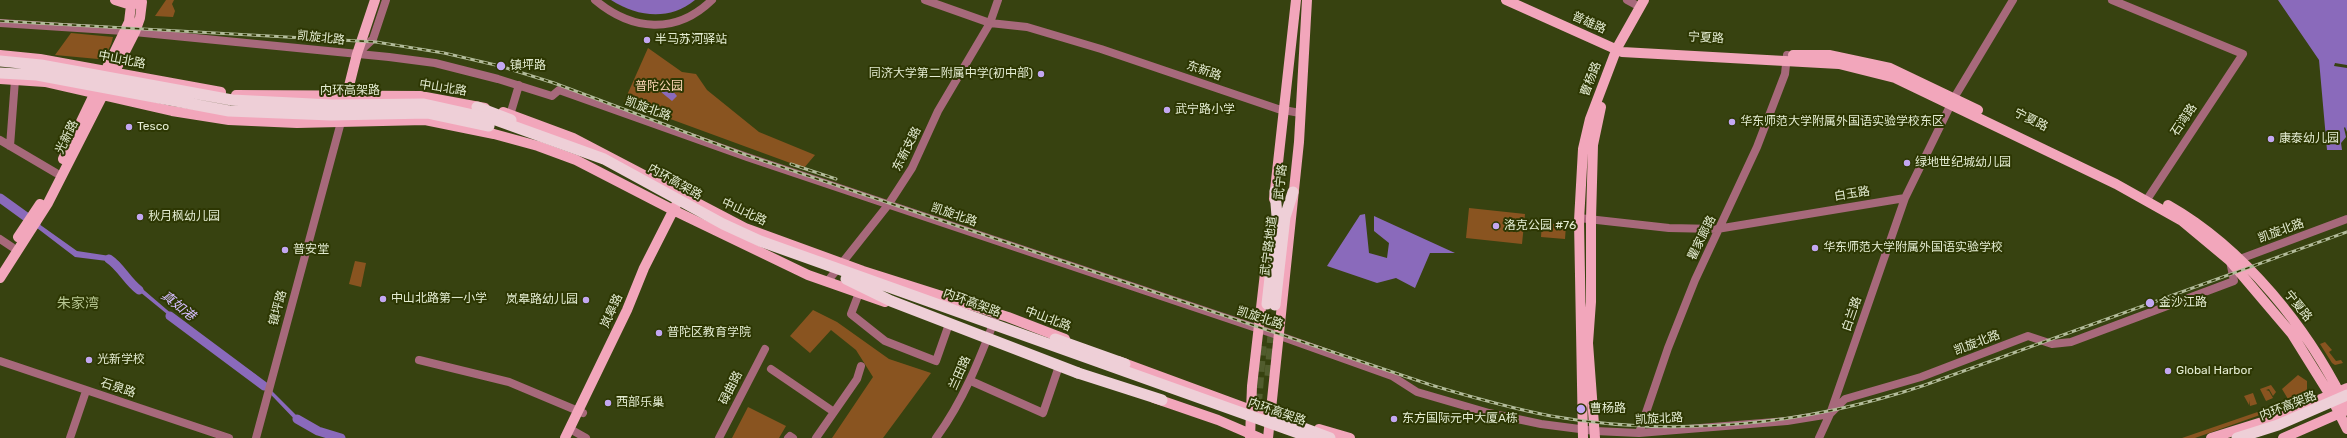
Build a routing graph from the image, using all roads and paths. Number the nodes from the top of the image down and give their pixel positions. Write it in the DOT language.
graph roads {
  1 [pos="115,0"];
  2 [pos="375,0"];
  3 [pos="386,0"];
  4 [pos="595,0"];
  5 [pos="712,0"];
  6 [pos="925,0"];
  7 [pos="935,0"];
  8 [pos="998,0"];
  9 [pos="1296,0"];
  10 [pos="1307,0"];
  11 [pos="1506,0"];
  12 [pos="1626,0"];
  13 [pos="1651,0"];
  14 [pos="2013,0"];
  15 [pos="2112,0"];
  16 [pos="145,1"];
  17 [pos="1642,4"];
  18 [pos="131,5"];
  19 [pos="991,20"];
  20 [pos="0,23"];
  21 [pos="124,31"];
  22 [pos="135,32"];
  23 [pos="1622,49"];
  24 [pos="357,54"];
  25 [pos="0,55"];
  26 [pos="1787,58"];
  27 [pos="0,61"];
  28 [pos="105,70"];
  29 [pos="116,72"];
  30 [pos="0,73"];
  31 [pos="0,79"];
  32 [pos="14,80"];
  33 [pos="519,85"];
  34 [pos="98,94"];
  35 [pos="347,96"];
  36 [pos="1952,101"];
  37 [pos="477,107"];
  38 [pos="1284,110"];
  39 [pos="1300,112"];
  40 [pos="511,118"];
  41 [pos="340,122"];
  42 [pos="0,140"];
  43 [pos="10,146"];
  44 [pos="56,173"];
  45 [pos="1275,191"];
  46 [pos="1293,192"];
  47 [pos="685,196"];
  48 [pos="1905,198"];
  49 [pos="2147,198"];
  50 [pos="888,205"];
  51 [pos="676,212"];
  52 [pos="1579,218"];
  53 [pos="34,219"];
  54 [pos="1591,219"];
  55 [pos="2347,219"];
  56 [pos="1721,228"];
  57 [pos="0,239"];
  58 [pos="760,241"];
  59 [pos="17,243"];
  60 [pos="2240,259"];
  61 [pos="2230,261"];
  62 [pos="842,263"];
  63 [pos="0,265"];
  64 [pos="0,278"];
  65 [pos="846,279"];
  66 [pos="827,282"];
  67 [pos="859,293"];
  68 [pos="914,296"];
  69 [pos="996,314"];
  70 [pos="949,324"];
  71 [pos="1258,331"];
  72 [pos="1280,336"];
  73 [pos="988,338"];
  74 [pos="765,349"];
  75 [pos="420,360"];
  76 [pos="0,361"];
  77 [pos="1125,364"];
  78 [pos="860,366"];
  79 [pos="771,369"];
  80 [pos="1058,369"];
  81 [pos="971,381"];
  82 [pos="86,390"];
  83 [pos="2341,392"];
  84 [pos="1162,400"];
  85 [pos="2347,403"];
  86 [pos="1251,410"];
  87 [pos="2344,410"];
  88 [pos="580,412"];
  89 [pos="834,412"];
  90 [pos="1830,414"];
  91 [pos="1271,416"];
  92 [pos="2347,429"];
  93 [pos="1640,433"];
  94 [pos="570,434"];
  95 [pos="1312,434"];
  96 [pos="1583,434"];
  97 [pos="1595,434"];
  98 [pos="1253,437"];
  99 [pos="70,438"];
  100 [pos="229,438"];
  101 [pos="256,438"];
  102 [pos="586,438"];
  103 [pos="719,438"];
  104 [pos="816,438"];
  105 [pos="936,438"];
  106 [pos="1268,438"];
  107 [pos="1291,438"];
  108 [pos="1330,438"];
  109 [pos="1350,438"];
  110 [pos="1819,438"];
  111 [pos="2212,438"];
  112 [pos="2237,438"];
  113 [pos="2262,438"];
  114 [pos="2283,438"];
  1 -- 18 [label="main road"];
  2 -- 24 [label="main road, 镇坪路"];
  3 -- 24 [label="street"];
  4 -- 5 [label="street"];
  6 -- 19 [label="street, 东新路"];
  7 -- 19 [label="street, 东新路"];
  8 -- 19 [label="street, 东新支路"];
  9 -- 38 [label="main road, 武宁路"];
  10 -- 39 [label="main road, 武宁路"];
  11 -- 23 [label="main road, 普雄路"];
  12 -- 17 [label="street"];
  13 -- 23 [label="main road, 曹杨路"];
  14 -- 36 [label="street"];
  15 -- 49 [label="street, 石湾路"];
  16 -- 18 [label="main road"];
  16 -- 22 [label="main road, 光新路"];
  17 -- 23 [label="main road, 曹杨路"];
  18 -- 21 [label="main road, 光新路"];
  19 -- 38 [label="street, 东新路"];
  19 -- 50 [label="street, 东新支路"];
  20 -- 21 [label="street, 凯旋北路"];
  21 -- 22 [label="street, 凯旋北路"];
  21 -- 28 [label="main road, 光新路"];
  22 -- 24 [label="street, 凯旋北路"];
  22 -- 29 [label="main road, 光新路"];
  23 -- 26 [label="main road, 宁夏路"];
  23 -- 52 [label="main road, 曹杨路"];
  23 -- 54 [label="main road, 曹杨路"];
  24 -- 33 [label="street, 凯旋北路"];
  24 -- 35 [label="main road, 镇坪路"];
  25 -- 28 [label="main road, 中山北路"];
  26 -- 36 [label="main road, 宁夏路"];
  26 -- 56 [label="street, 瞿家廊路"];
  27 -- 58 [label="highway, 内环高架路, bridge"];
  28 -- 29 [label="main road, 中山北路"];
  28 -- 34 [label="main road, 光新路"];
  29 -- 34 [label="main road, 光新路"];
  29 -- 35 [label="main road, 中山北路"];
  30 -- 65 [label="highway, 内环高架路, bridge"];
  31 -- 32 [label="main road"];
  32 -- 34 [label="main road"];
  32 -- 43 [label="street"];
  33 -- 40 [label="street"];
  33 -- 50 [label="street, 凯旋北路"];
  34 -- 41 [label="main road"];
  34 -- 44 [label="main road, 光新路"];
  34 -- 53 [label="main road, 光新路"];
  35 -- 37 [label="main road, 中山北路"];
  35 -- 41 [label="main road, 镇坪路"];
  36 -- 48 [label="street"];
  36 -- 49 [label="main road, 宁夏路"];
  37 -- 40 [label="highway"];
  38 -- 39 [label="street, 东新路"];
  38 -- 45 [label="main road, 武宁路"];
  39 -- 46 [label="main road, 武宁路"];
  40 -- 47 [label="main road, 中山北路"];
  40 -- 58 [label="highway, bridge"];
  41 -- 51 [label="main road"];
  41 -- 101 [label="street, 镇坪路"];
  42 -- 43 [label="street"];
  43 -- 44 [label="street"];
  44 -- 53 [label="main road, 光新路"];
  45 -- 46 [label="highway, 武宁路地道"];
  45 -- 71 [label="main road, 武宁路"];
  46 -- 72 [label="main road, 武宁路"];
  47 -- 51 [label="main road, 岚皋路"];
  47 -- 62 [label="main road, 中山北路"];
  48 -- 56 [label="street, 白玉路"];
  48 -- 90 [label="street, 白兰路"];
  49 -- 60 [label="main road, 宁夏路"];
  49 -- 61 [label="main road, 宁夏路"];
  50 -- 62 [label="street, 东新支路"];
  50 -- 71 [label="street, 凯旋北路"];
  51 -- 66 [label="main road"];
  51 -- 88 [label="main road, 岚皋路"];
  52 -- 54 [label="street, 白玉路"];
  52 -- 96 [label="main road, 曹杨路"];
  53 -- 59 [label="main road, 光新路"];
  54 -- 56 [label="street, 白玉路"];
  54 -- 97 [label="main road, 曹杨路"];
  55 -- 60 [label="street, 凯旋北路"];
  56 -- 93 [label="street, 瞿家廊路"];
  57 -- 59 [label="street"];
  58 -- 68 [label="highway, 内环高架路, bridge"];
  59 -- 63 [label="main road, 光新路"];
  59 -- 64 [label="main road, 光新路"];
  60 -- 61 [label="street, 凯旋北路"];
  60 -- 83 [label="main road, 宁夏路"];
  61 -- 83 [label="main road, 宁夏路"];
  61 -- 90 [label="street, 凯旋北路"];
  62 -- 66 [label="street, 东新支路"];
  62 -- 69 [label="main road, 中山北路"];
  65 -- 84 [label="highway, bridge"];
  65 -- 107 [label="highway, 内环高架路, bridge"];
  66 -- 67 [label="main road"];
  67 -- 70 [label="main road"];
  67 -- 70 [label="street"];
  68 -- 77 [label="highway, bridge"];
  68 -- 95 [label="highway, 内环高架路, bridge"];
  69 -- 73 [label="street, 兰田路"];
  69 -- 77 [label="main road, 中山北路"];
  70 -- 73 [label="main road"];
  71 -- 72 [label="street, 凯旋北路"];
  71 -- 86 [label="main road, 武宁路"];
  72 -- 91 [label="main road, 武宁路"];
  72 -- 96 [label="street, 凯旋北路"];
  73 -- 81 [label="street, 兰田路"];
  73 -- 84 [label="main road"];
  74 -- 103 [label="street, 碌曲路"];
  75 -- 88 [label="street"];
  76 -- 82 [label="street, 石泉路"];
  77 -- 86 [label="main road, 中山北路"];
  78 -- 89 [label="street"];
  79 -- 89 [label="street"];
  80 -- 81 [label="street"];
  81 -- 105 [label="street, 兰田路"];
  82 -- 99 [label="street"];
  82 -- 100 [label="street, 石泉路"];
  83 -- 87 [label="main road"];
  83 -- 111 [label="main road"];
  83 -- 112 [label="highway, 内环高架路, bridge"];
  84 -- 98 [label="main road"];
  85 -- 113 [label="highway, 内环高架路"];
  86 -- 91 [label="main road, 中山北路"];
  86 -- 98 [label="main road, 武宁路"];
  87 -- 92 [label="main road"];
  87 -- 114 [label="main road"];
  88 -- 94 [label="main road, 岚皋路"];
  89 -- 104 [label="street"];
  90 -- 93 [label="street, 凯旋北路"];
  90 -- 110 [label="street, 白兰路"];
  91 -- 95 [label="highway"];
  91 -- 106 [label="main road, 武宁路"];
  91 -- 109 [label="main road, 中山北路"];
  93 -- 97 [label="street, 凯旋北路"];
  94 -- 102 [label="street"];
  95 -- 108 [label="highway"];
  96 -- 97 [label="street, 凯旋北路"];
}
